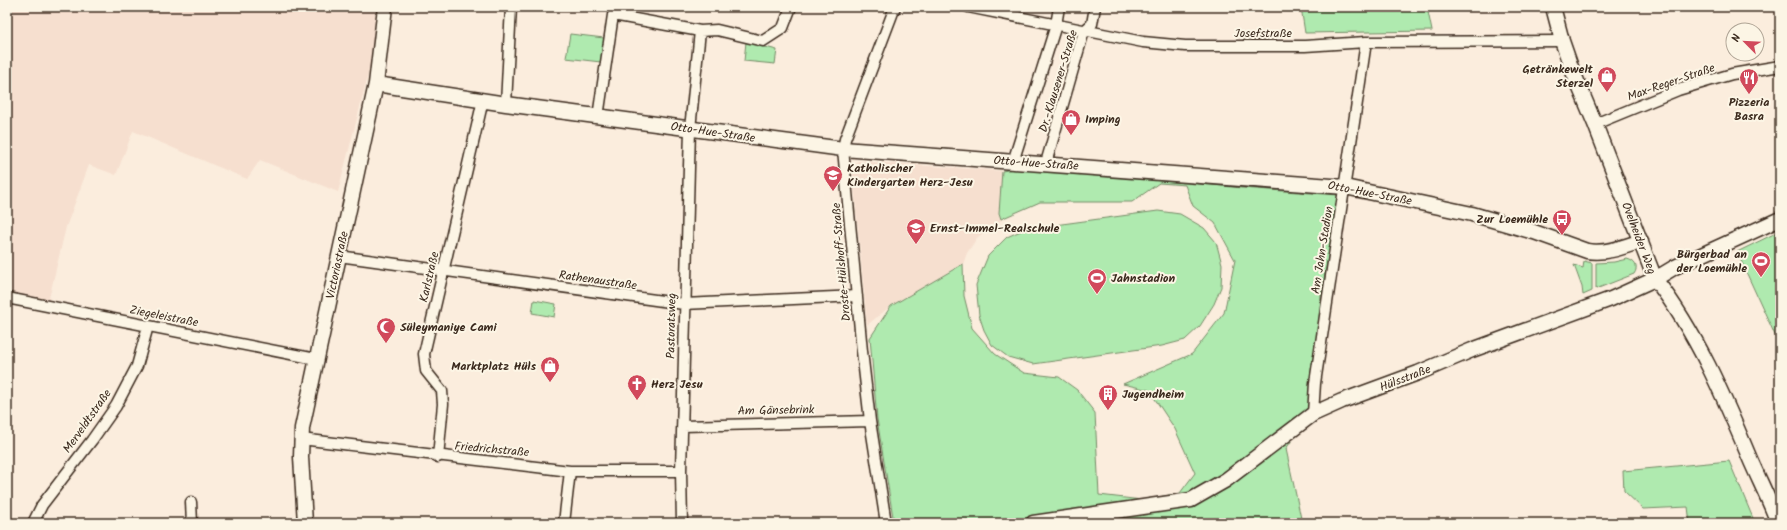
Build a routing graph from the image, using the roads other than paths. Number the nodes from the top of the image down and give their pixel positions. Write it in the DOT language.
graph roads {
  1 [pos="385,7"];
  2 [pos="512,7"];
  3 [pos="792,7"];
  4 [pos="895,7"];
  5 [pos="968,7"];
  6 [pos="1059,7"];
  7 [pos="1095,7"];
  8 [pos="1554,7"];
  9 [pos="1056,25"];
  10 [pos="700,31"];
  11 [pos="1084,31"];
  12 [pos="1562,41"];
  13 [pos="1366,42"];
  14 [pos="1780,66"];
  15 [pos="376,84"];
  16 [pos="483,100"];
  17 [pos="506,104"];
  18 [pos="598,116"];
  19 [pos="1595,124"];
  20 [pos="690,129"];
  21 [pos="843,149"];
  22 [pos="1013,162"];
  23 [pos="1046,163"];
  24 [pos="1346,186"];
  25 [pos="1780,219"];
  26 [pos="1641,241"];
  27 [pos="339,256"];
  28 [pos="444,272"];
  29 [pos="1656,279"];
  30 [pos="856,296"];
  31 [pos="7,298"];
  32 [pos="684,304"];
  33 [pos="148,326"];
  34 [pos="316,359"];
  35 [pos="1313,414"];
  36 [pos="870,421"];
  37 [pos="682,426"];
  38 [pos="301,439"];
  39 [pos="438,457"];
  40 [pos="570,471"];
  41 [pos="681,471"];
  42 [pos="191,502"];
  43 [pos="33,523"];
  44 [pos="192,523"];
  45 [pos="305,523"];
  46 [pos="564,523"];
  47 [pos="682,523"];
  48 [pos="886,523"];
  49 [pos="1033,523"];
  50 [pos="1778,523"];
  1 -- 15 [label="street, Victoriastraße"];
  2 -- 17 [label="street"];
  3 -- 10 [label="street"];
  4 -- 21 [label="street, Droste-Hülshoff-Straße"];
  5 -- 9 [label="street, Josefstraße"];
  6 -- 9 [label="street, Dr.-Klausener-Straße"];
  7 -- 11 [label="street, Dr.-Klausener-Straße"];
  8 -- 12 [label="street, Ovelheider Weg"];
  9 -- 11 [label="street, Josefstraße"];
  9 -- 22 [label="street, Dr.-Klausener-Straße"];
  10 -- 18 [label="street"];
  10 -- 20 [label="street, Pastoratsweg"];
  11 -- 13 [label="street, Josefstraße"];
  11 -- 23 [label="street, Dr.-Klausener-Straße"];
  12 -- 13 [label="street, Josefstraße"];
  12 -- 19 [label="street, Ovelheider Weg"];
  13 -- 24 [label="street, Am Jahn-Stadion"];
  14 -- 19 [label="street, Max-Reger-Straße"];
  15 -- 16 [label="street, Otto-Hue-Straße"];
  15 -- 27 [label="street, Victoriastraße"];
  16 -- 17 [label="street, Otto-Hue-Straße"];
  16 -- 28 [label="street, Karlstraße"];
  17 -- 18 [label="street, Otto-Hue-Straße"];
  18 -- 20 [label="street, Otto-Hue-Straße"];
  19 -- 26 [label="street, Ovelheider Weg"];
  20 -- 21 [label="street, Otto-Hue-Straße"];
  20 -- 32 [label="street, Pastoratsweg"];
  21 -- 22 [label="street, Otto-Hue-Straße"];
  21 -- 30 [label="street, Droste-Hülshoff-Straße"];
  22 -- 23 [label="street, Otto-Hue-Straße"];
  23 -- 24 [label="street, Otto-Hue-Straße"];
  24 -- 26 [label="street, Otto-Hue-Straße"];
  24 -- 35 [label="street, Am Jahn-Stadion"];
  25 -- 29 [label="street, Hülsstraße"];
  26 -- 29 [label="street, Ovelheider Weg"];
  27 -- 28 [label="street, Rathenaustraße"];
  27 -- 34 [label="street, Victoriastraße"];
  28 -- 32 [label="street, Rathenaustraße"];
  28 -- 39 [label="street, Karlstraße"];
  29 -- 35 [label="street, Hülsstraße"];
  29 -- 50 [label="street, Ovelheider Weg"];
  30 -- 32 [label="street, Rathenaustraße"];
  30 -- 36 [label="street, Droste-Hülshoff-Straße"];
  31 -- 33 [label="street, Ziegeleistraße"];
  32 -- 37 [label="street, Pastoratsweg"];
  33 -- 34 [label="street, Ziegeleistraße"];
  33 -- 43 [label="street, Merveldtstraße"];
  34 -- 38 [label="street, Victoriastraße"];
  35 -- 49 [label="street, Hülsstraße"];
  36 -- 37 [label="street, Am Gänsebrink"];
  36 -- 48 [label="street, Droste-Hülshoff-Straße"];
  37 -- 41 [label="street, Pastoratsweg"];
  38 -- 39 [label="street, Friedrichstraße"];
  38 -- 45 [label="street, Victoriastraße"];
  39 -- 40 [label="street, Friedrichstraße"];
  40 -- 41 [label="street, Friedrichstraße"];
  40 -- 46 [label="street"];
  41 -- 47 [label="street, Pastoratsweg"];
  42 -- 44 [label="street"];
}
